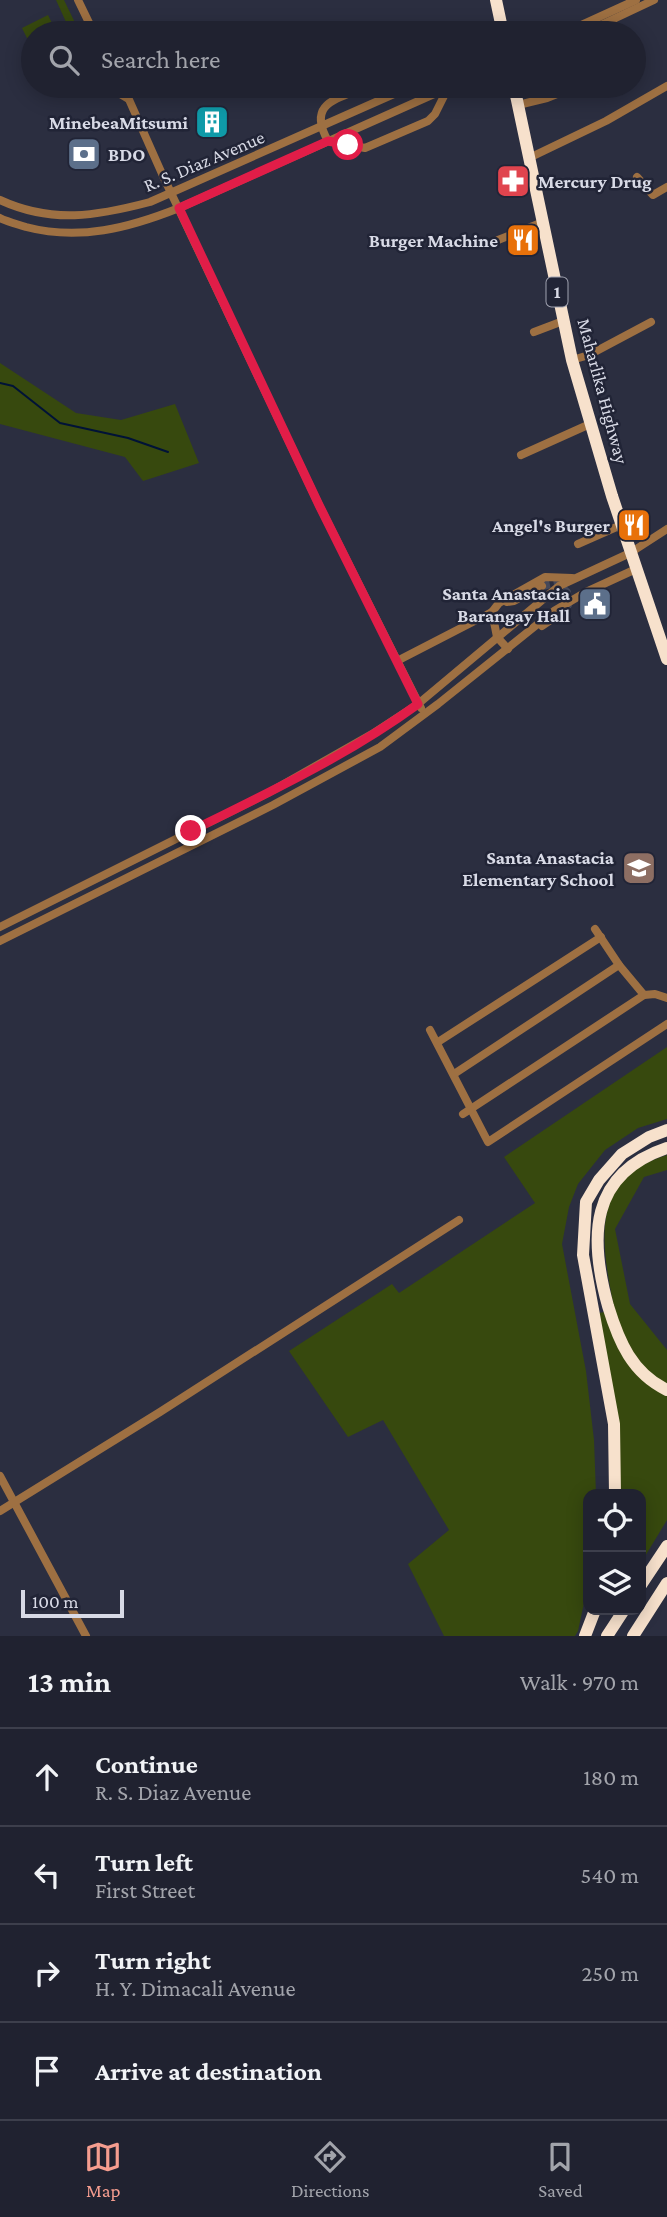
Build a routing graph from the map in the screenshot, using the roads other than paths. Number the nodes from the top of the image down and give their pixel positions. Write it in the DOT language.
graph roads {
  1 [pos="78,0"];
  2 [pos="496,0"];
  3 [pos="636,0"];
  4 [pos="654,0"];
  5 [pos="88,21"];
  6 [pos="500,21"];
  7 [pos="590,21"];
  8 [pos="609,21"];
  9 [pos="667,86"];
  10 [pos="127,98"];
  11 [pos="342,98"];
  12 [pos="385,98"];
  13 [pos="423,98"];
  14 [pos="443,98"];
  15 [pos="517,98"];
  16 [pos="549,98"];
  17 [pos="518,105"];
  18 [pos="320,127"];
  19 [pos="328,141"];
  20 [pos="261,154"];
  21 [pos="529,158"];
  22 [pos="267,169"];
  23 [pos="637,177"];
  24 [pos="667,187"];
  25 [pos="171,192"];
  26 [pos="0,200"];
  27 [pos="179,208"];
  28 [pos="0,218"];
  29 [pos="543,222"];
  30 [pos="498,240"];
  31 [pos="563,320"];
  32 [pos="651,322"];
  33 [pos="534,332"];
  34 [pos="572,360"];
  35 [pos="590,424"];
  36 [pos="521,455"];
  37 [pos="621,525"];
  38 [pos="667,529"];
  39 [pos="578,544"];
  40 [pos="631,553"];
  41 [pos="596,567"];
  42 [pos="636,569"];
  43 [pos="575,578"];
  44 [pos="603,584"];
  45 [pos="542,586"];
  46 [pos="499,603"];
  47 [pos="492,612"];
  48 [pos="558,615"];
  49 [pos="497,638"];
  50 [pos="522,638"];
  51 [pos="508,649"];
  52 [pos="667,659"];
  53 [pos="397,661"];
  54 [pos="418,704"];
  55 [pos="426,713"];
  56 [pos="268,793"];
  57 [pos="273,805"];
  58 [pos="0,927"];
  59 [pos="595,929"];
  60 [pos="601,937"];
  61 [pos="0,941"];
  62 [pos="619,965"];
  63 [pos="645,995"];
  64 [pos="667,998"];
  65 [pos="667,1024"];
  66 [pos="430,1030"];
  67 [pos="438,1042"];
  68 [pos="454,1074"];
  69 [pos="467,1112"];
  70 [pos="667,1130"];
  71 [pos="667,1147"];
  72 [pos="458,1220"];
  73 [pos="667,1390"];
  74 [pos="0,1476"];
  75 [pos="615,1489"];
  76 [pos="14,1502"];
  77 [pos="0,1511"];
  78 [pos="667,1546"];
  79 [pos="646,1578"];
  80 [pos="667,1583"];
  81 [pos="594,1615"];
  82 [pos="621,1615"];
  83 [pos="86,1636"];
  84 [pos="585,1636"];
  85 [pos="607,1636"];
  86 [pos="633,1636"];
  1 -- 5 [label="street"];
  2 -- 6 [label="highway"];
  3 -- 7 [label="street"];
  4 -- 8 [label="street"];
  9 -- 21 [label="street"];
  10 -- 25 [label="street"];
  11 -- 18 [label="street"];
  12 -- 18 [label="street, R. S. Diaz Avenue"];
  13 -- 19 [label="street, R. S. Diaz Avenue"];
  14 -- 19 [label="street"];
  15 -- 17 [label="highway, Maharlika Highway / 1"];
  16 -- 17 [label="street"];
  17 -- 21 [label="highway, Maharlika Highway / 1"];
  18 -- 19 [label="street"];
  18 -- 20 [label="street, R. S. Diaz Avenue"];
  19 -- 22 [label="street, R. S. Diaz Avenue"];
  20 -- 22 [label="street"];
  20 -- 25 [label="street, R. S. Diaz Avenue"];
  21 -- 29 [label="highway, Maharlika Highway / 1"];
  22 -- 27 [label="street, R. S. Diaz Avenue"];
  23 -- 24 [label="street"];
  25 -- 26 [label="street, R. S. Diaz Avenue"];
  25 -- 27 [label="street"];
  27 -- 28 [label="street, R. S. Diaz Avenue"];
  27 -- 53 [label="street"];
  29 -- 30 [label="street"];
  29 -- 31 [label="highway, Maharlika Highway / 1"];
  31 -- 33 [label="street"];
  31 -- 34 [label="highway, Maharlika Highway / 1"];
  32 -- 34 [label="street"];
  34 -- 35 [label="highway, Maharlika Highway / 1"];
  35 -- 36 [label="street"];
  35 -- 37 [label="highway, Maharlika Highway / 1"];
  37 -- 39 [label="street"];
  37 -- 40 [label="highway, Maharlika Highway / 1"];
  38 -- 40 [label="street"];
  40 -- 41 [label="street"];
  40 -- 42 [label="highway, Maharlika Highway / 1"];
  41 -- 43 [label="street"];
  41 -- 44 [label="street"];
  42 -- 44 [label="street"];
  42 -- 52 [label="highway, Maharlika Highway / 1"];
  43 -- 46 [label="street"];
  43 -- 49 [label="street"];
  44 -- 50 [label="street"];
  45 -- 46 [label="street"];
  46 -- 47 [label="street"];
  47 -- 49 [label="street"];
  47 -- 53 [label="street"];
  48 -- 50 [label="street"];
  49 -- 51 [label="street"];
  49 -- 54 [label="street"];
  50 -- 51 [label="street"];
  51 -- 55 [label="street"];
  53 -- 54 [label="street"];
  54 -- 55 [label="street"];
  54 -- 56 [label="street"];
  55 -- 57 [label="street"];
  56 -- 57 [label="street"];
  56 -- 58 [label="street"];
  57 -- 61 [label="street"];
  59 -- 60 [label="street"];
  60 -- 62 [label="street"];
  60 -- 67 [label="street"];
  62 -- 63 [label="street"];
  62 -- 68 [label="street"];
  63 -- 64 [label="street"];
  63 -- 69 [label="street"];
  65 -- 69 [label="street"];
  66 -- 67 [label="street"];
  67 -- 68 [label="street"];
  68 -- 69 [label="street"];
  70 -- 75 [label="highway"];
  71 -- 73 [label="highway"];
  72 -- 76 [label="street"];
  74 -- 76 [label="street"];
  76 -- 77 [label="street"];
  76 -- 83 [label="street"];
  78 -- 79 [label="highway"];
  80 -- 86 [label="highway"];
  81 -- 84 [label="highway"];
  82 -- 85 [label="highway"];
}
